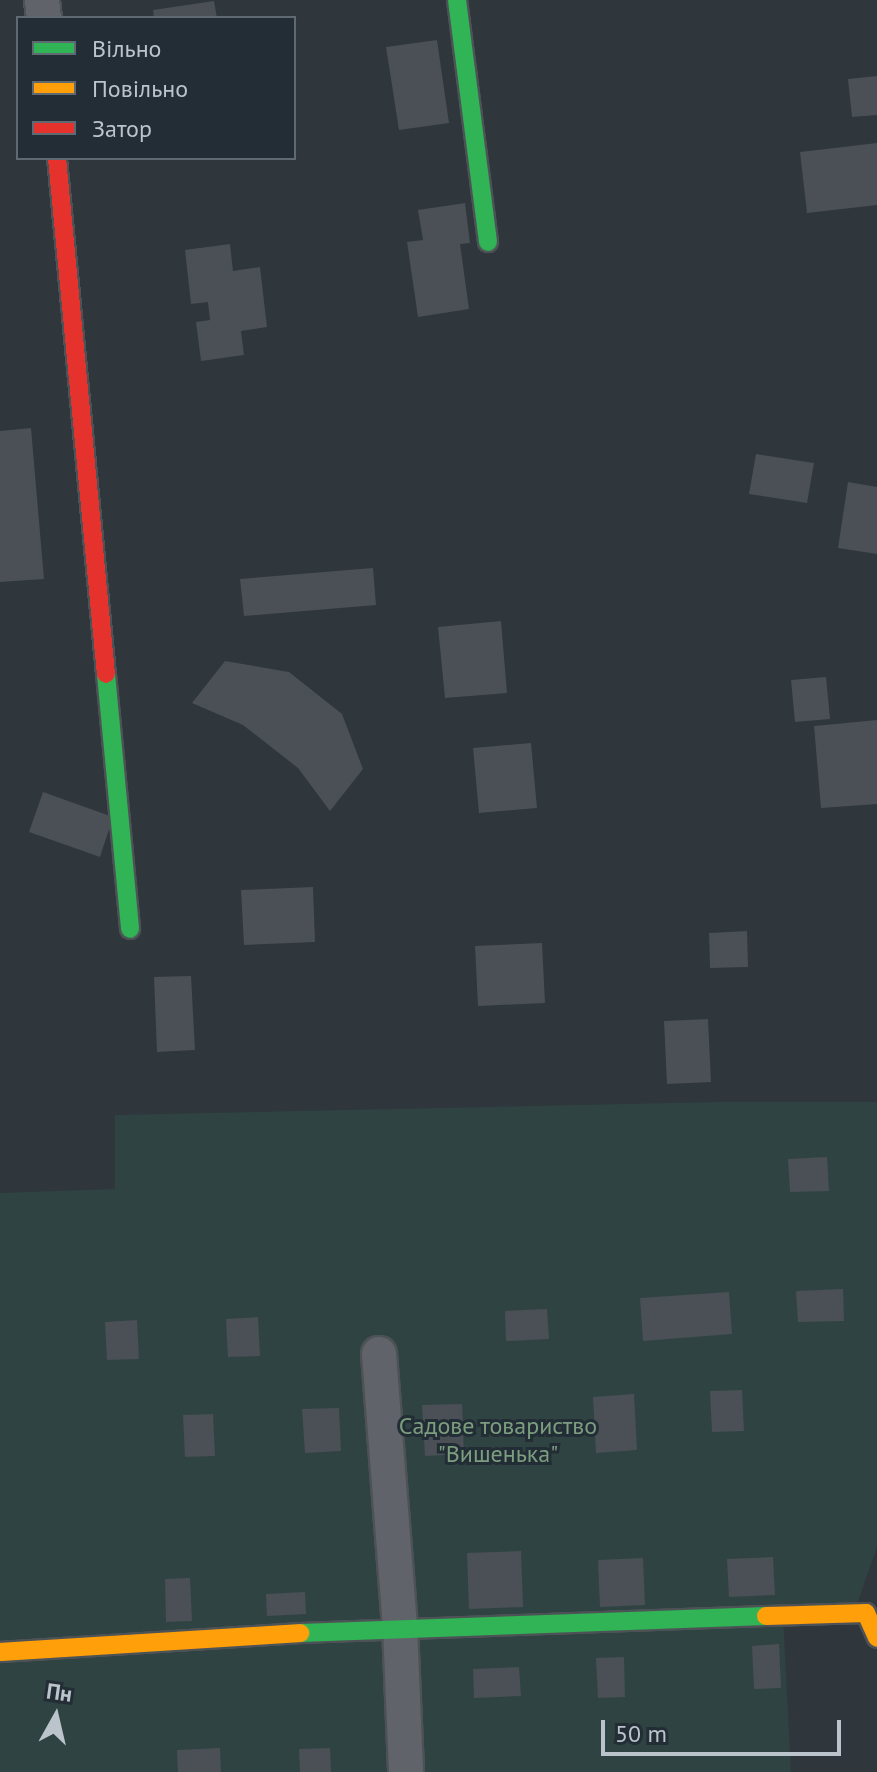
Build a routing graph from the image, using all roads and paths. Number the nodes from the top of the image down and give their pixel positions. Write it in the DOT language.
graph roads {
  1 [pos="457,0"];
  2 [pos="57,160"];
  3 [pos="488,242"];
  4 [pos="130,929"];
  5 [pos="379,1354"];
  6 [pos="873,1615"];
  7 [pos="400,1627"];
  8 [pos="0,1652"];
  9 [pos="406,1772"];
  1 -- 3 [label="street"];
  2 -- 4 [label="street"];
  5 -- 7 [label="street"];
  6 -- 7 [label="street"];
  7 -- 8 [label="street"];
  7 -- 9 [label="street"];
}
